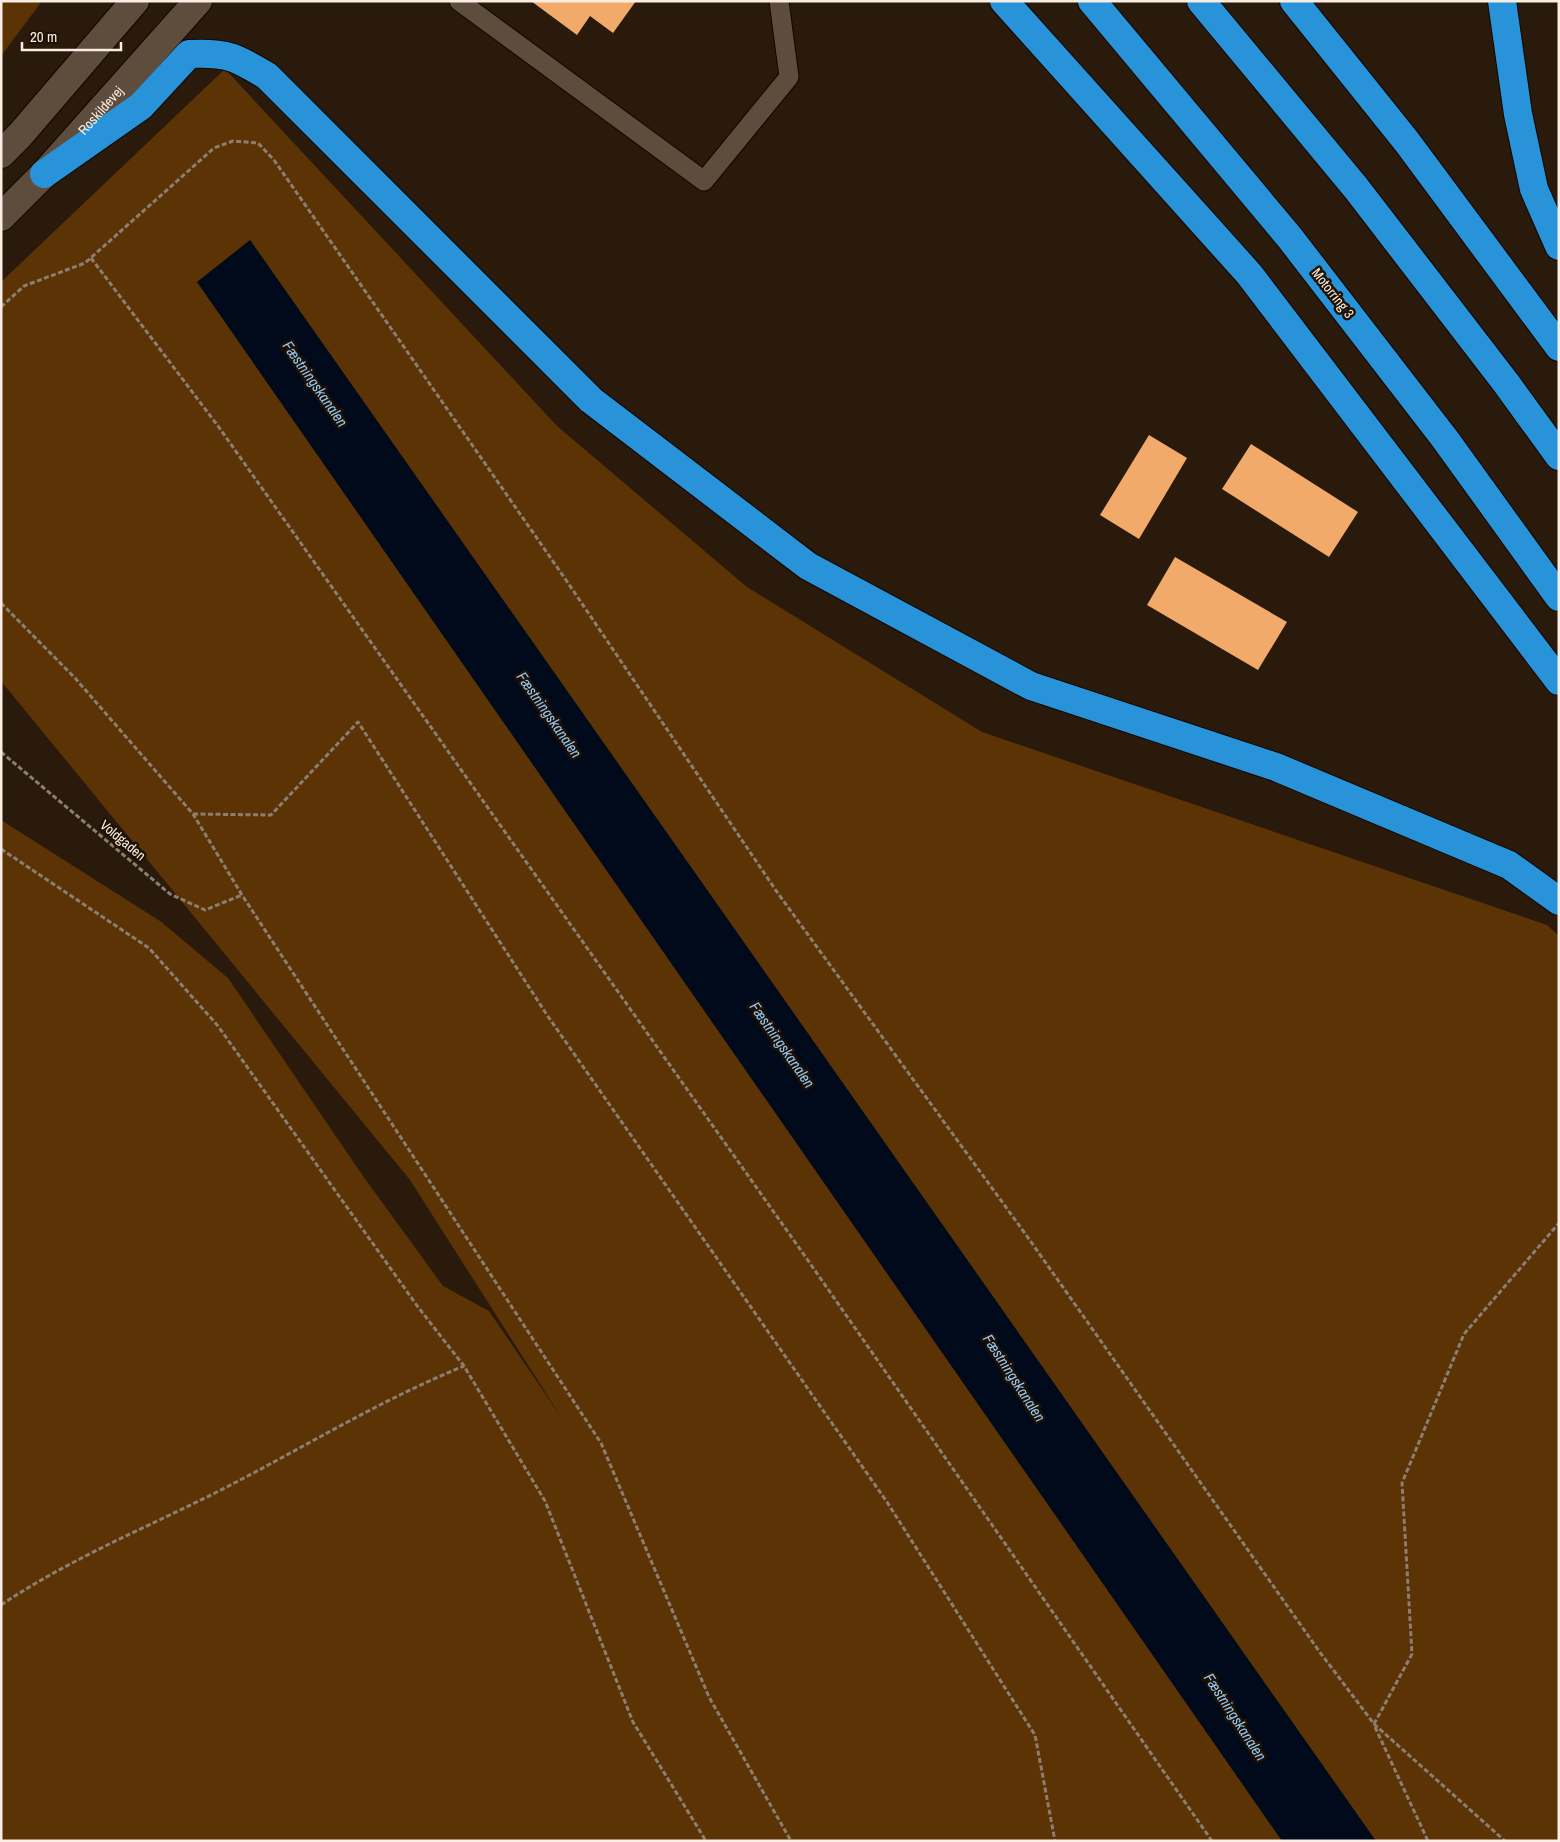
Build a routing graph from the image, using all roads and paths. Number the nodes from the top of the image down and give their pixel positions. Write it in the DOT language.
graph roads {
  1 [pos="135,1"];
  2 [pos="198,1"];
  3 [pos="458,1"];
  4 [pos="779,1"];
  5 [pos="1004,1"];
  6 [pos="1092,1"];
  7 [pos="1201,1"];
  8 [pos="1294,1"];
  9 [pos="1502,1"];
  10 [pos="1,154"];
  11 [pos="44,174"];
  12 [pos="1,217"];
  13 [pos="1559,246"];
  14 [pos="91,258"];
  15 [pos="1,307"];
  16 [pos="1559,348"];
  17 [pos="1559,456"];
  18 [pos="1559,597"];
  19 [pos="1,603"];
  20 [pos="1559,681"];
  21 [pos="1,752"];
  22 [pos="193,814"];
  23 [pos="1,849"];
  24 [pos="242,894"];
  25 [pos="1559,901"];
  26 [pos="1559,1223"];
  27 [pos="464,1366"];
  28 [pos="1,1605"];
  29 [pos="1374,1724"];
  30 [pos="706,1841"];
  31 [pos="791,1841"];
  32 [pos="1055,1841"];
  33 [pos="1212,1841"];
  34 [pos="1428,1841"];
  35 [pos="1504,1841"];
  1 -- 10 [label="main road"];
  2 -- 11 [label="main road, Roskildevej"];
  3 -- 4 [label="lane"];
  5 -- 20 [label="highway"];
  6 -- 18 [label="highway, Motorring 3"];
  7 -- 17 [label="highway"];
  8 -- 16 [label="highway"];
  9 -- 13 [label="highway"];
  11 -- 12 [label="main road, Roskildevej"];
  11 -- 25 [label="highway"];
  14 -- 15 [label="path"];
  14 -- 29 [label="path"];
  14 -- 33 [label="path"];
  19 -- 22 [label="path"];
  21 -- 24 [label="path, Voldgaden"];
  22 -- 24 [label="path"];
  22 -- 32 [label="path"];
  23 -- 27 [label="path"];
  24 -- 31 [label="path"];
  26 -- 29 [label="path"];
  27 -- 28 [label="path"];
  27 -- 30 [label="path"];
  29 -- 34 [label="path"];
  29 -- 35 [label="path"];
}
